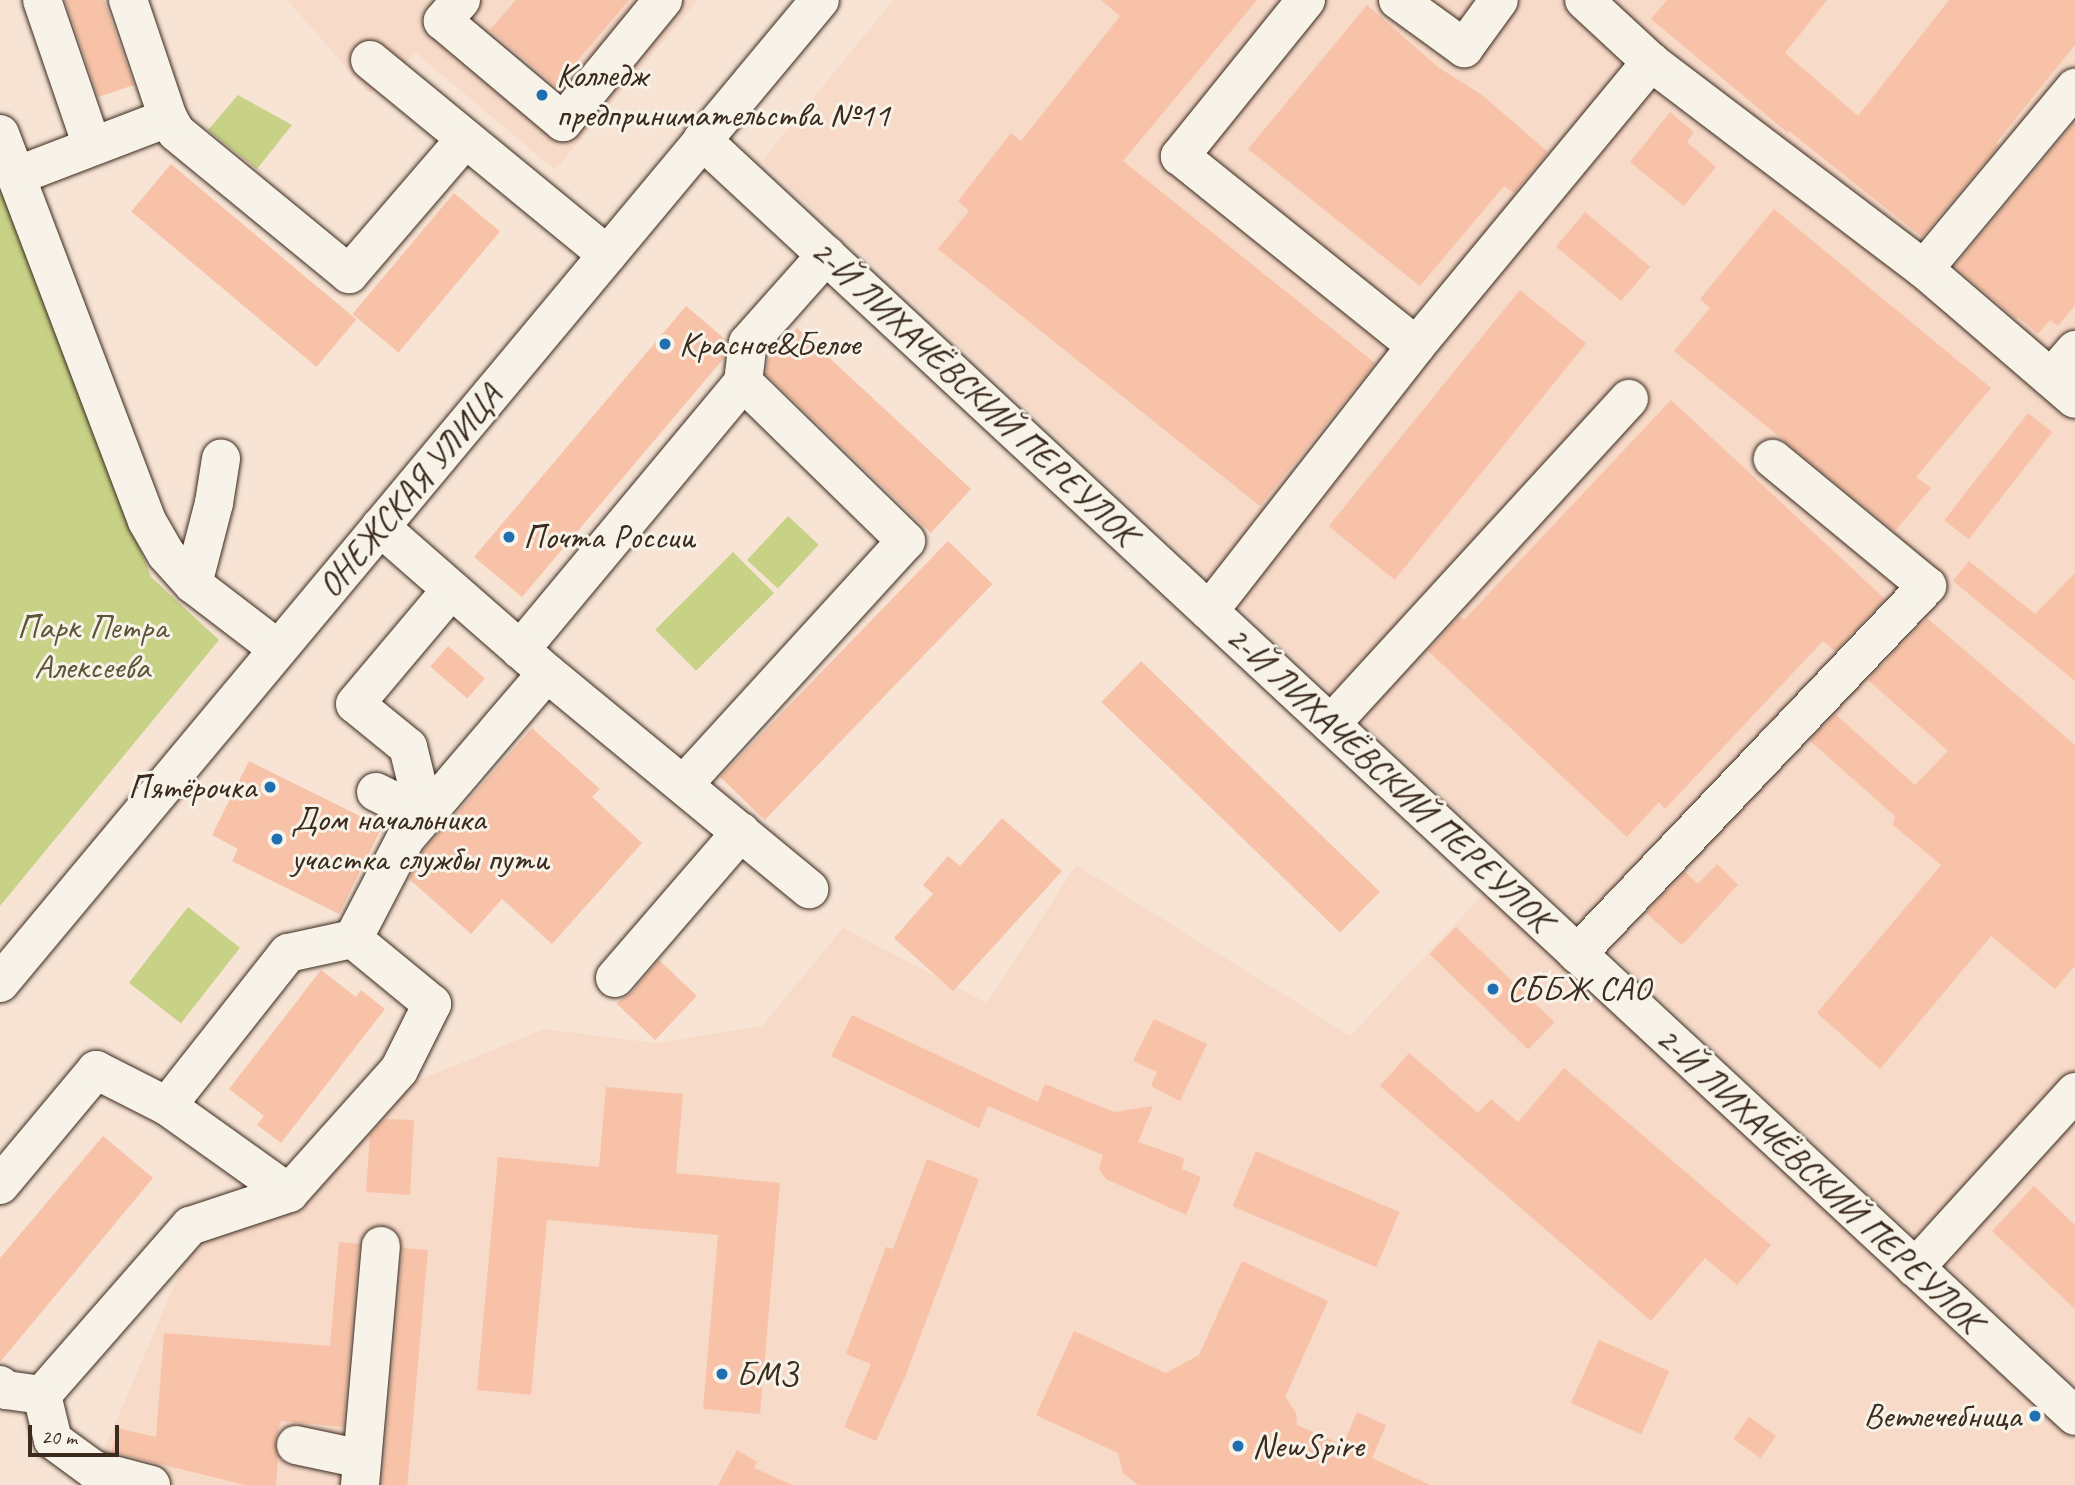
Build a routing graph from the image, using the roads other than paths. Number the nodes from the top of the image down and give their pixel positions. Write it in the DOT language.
graph roads {
  1 [pos="41,0"];
  2 [pos="128,0"];
  3 [pos="461,0"];
  4 [pos="663,0"];
  5 [pos="1306,0"];
  6 [pos="1398,0"];
  7 [pos="1499,0"];
  8 [pos="1584,0"];
  9 [pos="806,5"];
  10 [pos="369,60"];
  11 [pos="1651,62"];
  12 [pos="2075,88"];
  13 [pos="168,118"];
  14 [pos="0,134"];
  15 [pos="465,139"];
  16 [pos="702,140"];
  17 [pos="92,146"];
  18 [pos="16,176"];
  19 [pos="607,255"];
  20 [pos="826,255"];
  21 [pos="1924,269"];
  22 [pos="1416,346"];
  23 [pos="2067,376"];
  24 [pos="743,382"];
  25 [pos="1629,399"];
  26 [pos="221,459"];
  27 [pos="1773,459"];
  28 [pos="380,527"];
  29 [pos="193,584"];
  30 [pos="451,590"];
  31 [pos="1209,611"];
  32 [pos="278,649"];
  33 [pos="534,662"];
  34 [pos="1331,724"];
  35 [pos="684,784"];
  36 [pos="376,792"];
  37 [pos="425,816"];
  38 [pos="741,832"];
  39 [pos="808,889"];
  40 [pos="353,939"];
  41 [pos="1577,954"];
  42 [pos="615,978"];
  43 [pos="0,983"];
  44 [pos="2075,1092"];
  45 [pos="167,1105"];
  46 [pos="0,1185"];
  47 [pos="289,1193"];
  48 [pos="381,1246"];
  49 [pos="1915,1268"];
  50 [pos="0,1385"];
  51 [pos="42,1395"];
  52 [pos="2075,1416"];
  53 [pos="296,1446"];
  54 [pos="361,1472"];
  55 [pos="151,1485"];
  1 -- 17 [label="street"];
  2 -- 13 [label="street"];
  3 -- 4 [label="street"];
  5 -- 22 [label="street"];
  6 -- 7 [label="street"];
  8 -- 11 [label="street"];
  9 -- 16 [label="street, ОНЕЖСКАЯ УЛИЦА"];
  10 -- 15 [label="street"];
  11 -- 21 [label="street"];
  11 -- 22 [label="street"];
  12 -- 21 [label="street"];
  13 -- 15 [label="street"];
  13 -- 17 [label="street"];
  14 -- 18 [label="street"];
  15 -- 19 [label="street"];
  16 -- 19 [label="street, ОНЕЖСКАЯ УЛИЦА"];
  16 -- 20 [label="street, 2-Й ЛИХАЧЁВСКИЙ ПЕРЕУЛОК"];
  17 -- 18 [label="street"];
  18 -- 29 [label="street"];
  19 -- 28 [label="street, ОНЕЖСКАЯ УЛИЦА"];
  20 -- 24 [label="street"];
  20 -- 31 [label="street, 2-Й ЛИХАЧЁВСКИЙ ПЕРЕУЛОК"];
  21 -- 23 [label="street"];
  22 -- 31 [label="street"];
  24 -- 33 [label="street"];
  24 -- 35 [label="street"];
  25 -- 34 [label="street"];
  26 -- 29 [label="street"];
  27 -- 41 [label="street"];
  28 -- 30 [label="street"];
  28 -- 32 [label="street, ОНЕЖСКАЯ УЛИЦА"];
  29 -- 32 [label="street"];
  30 -- 33 [label="street"];
  30 -- 37 [label="street"];
  31 -- 34 [label="street, 2-Й ЛИХАЧЁВСКИЙ ПЕРЕУЛОК"];
  32 -- 43 [label="street, ОНЕЖСКАЯ УЛИЦА"];
  33 -- 35 [label="street"];
  33 -- 37 [label="street"];
  34 -- 41 [label="street, 2-Й ЛИХАЧЁВСКИЙ ПЕРЕУЛОК"];
  35 -- 38 [label="street"];
  36 -- 37 [label="street"];
  37 -- 40 [label="street"];
  38 -- 39 [label="street"];
  38 -- 42 [label="street"];
  40 -- 45 [label="street"];
  40 -- 47 [label="street"];
  41 -- 49 [label="street, 2-Й ЛИХАЧЁВСКИЙ ПЕРЕУЛОК"];
  44 -- 49 [label="street"];
  45 -- 46 [label="street"];
  45 -- 47 [label="street"];
  47 -- 51 [label="street"];
  48 -- 54 [label="street"];
  49 -- 52 [label="street, 2-Й ЛИХАЧЁВСКИЙ ПЕРЕУЛОК"];
  50 -- 51 [label="street"];
  51 -- 55 [label="street"];
  53 -- 54 [label="street"];
}
